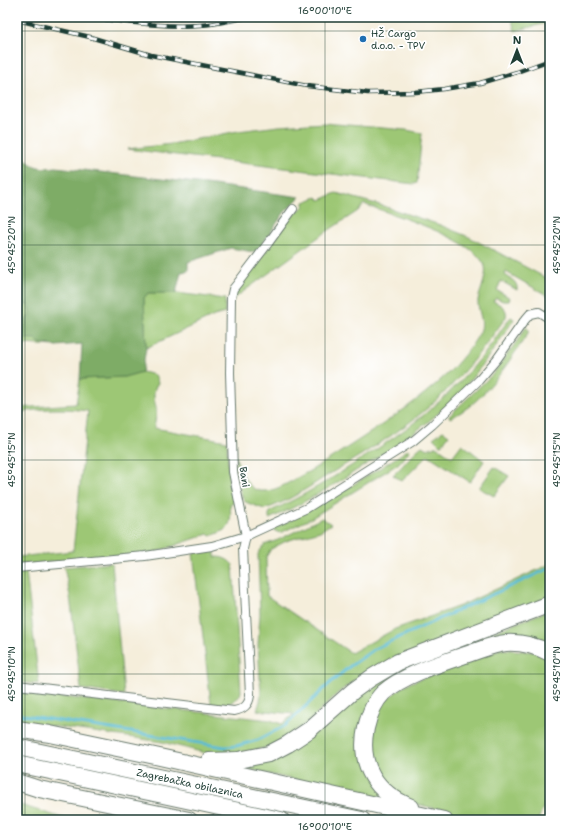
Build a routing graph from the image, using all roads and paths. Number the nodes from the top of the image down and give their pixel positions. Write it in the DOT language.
graph roads {
  1 [pos="293,209"];
  2 [pos="550,319"];
  3 [pos="246,536"];
  4 [pos="17,568"];
  5 [pos="550,604"];
  6 [pos="550,653"];
  7 [pos="17,686"];
  8 [pos="17,729"];
  9 [pos="17,747"];
  10 [pos="155,756"];
  11 [pos="17,764"];
  12 [pos="17,782"];
  13 [pos="130,807"];
  14 [pos="164,820"];
  15 [pos="189,820"];
  16 [pos="281,820"];
  17 [pos="362,820"];
  18 [pos="444,820"];
  19 [pos="459,820"];
  1 -- 3 [label="street, Bani"];
  2 -- 3 [label="street"];
  3 -- 4 [label="street"];
  3 -- 7 [label="street, Bani"];
  5 -- 10 [label="highway"];
  6 -- 19 [label="highway"];
  8 -- 10 [label="highway"];
  9 -- 17 [label="highway, Zagrebačka obilaznica"];
  10 -- 18 [label="highway"];
  11 -- 16 [label="highway, Zagrebačka obilaznica"];
  12 -- 13 [label="highway"];
  13 -- 14 [label="highway"];
  13 -- 15 [label="highway"];
}
